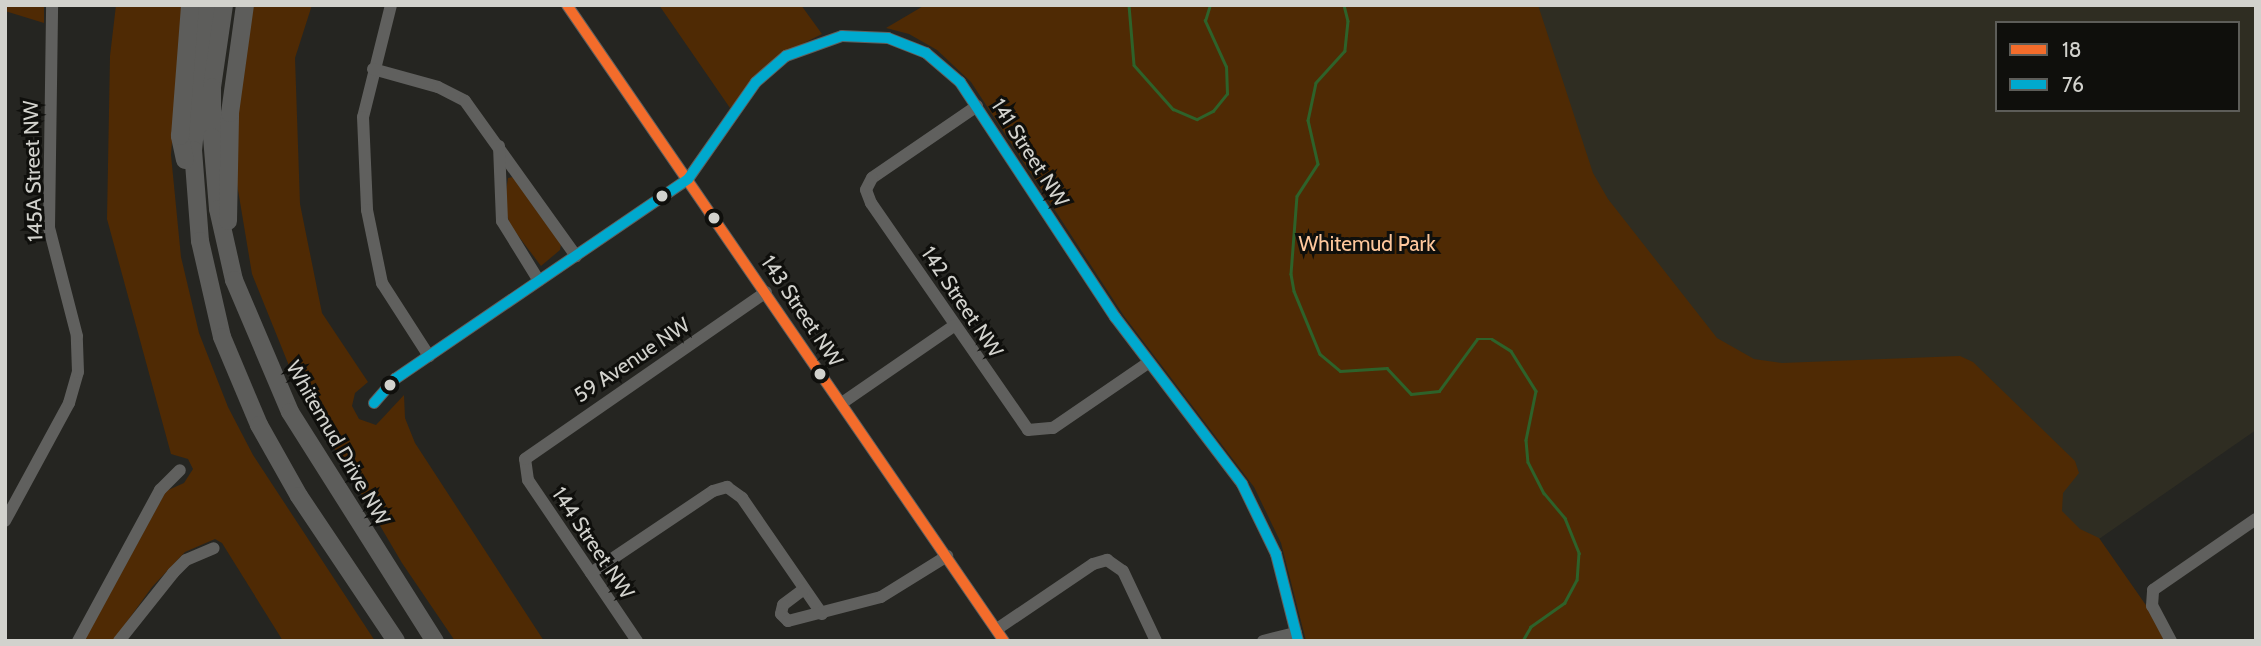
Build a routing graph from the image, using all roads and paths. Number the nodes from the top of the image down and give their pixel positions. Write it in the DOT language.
graph roads {
  1 [pos="51,5"];
  2 [pos="190,5"];
  3 [pos="207,5"];
  4 [pos="224,5"];
  5 [pos="245,5"];
  6 [pos="391,5"];
  7 [pos="567,5"];
  8 [pos="373,69"];
  9 [pos="977,106"];
  10 [pos="499,145"];
  11 [pos="688,179"];
  12 [pos="197,215"];
  13 [pos="227,253"];
  14 [pos="576,256"];
  15 [pos="539,281"];
  16 [pos="766,292"];
  17 [pos="955,325"];
  18 [pos="429,356"];
  19 [pos="1148,363"];
  20 [pos="374,403"];
  21 [pos="842,403"];
  22 [pos="523,464"];
  23 [pos="180,470"];
  24 [pos="2256,519"];
  25 [pos="5,521"];
  26 [pos="214,548"];
  27 [pos="947,556"];
  28 [pos="591,573"];
  29 [pos="804,589"];
  30 [pos="822,614"];
  31 [pos="1000,635"];
  32 [pos="1297,637"];
  33 [pos="78,641"];
  34 [pos="119,641"];
  35 [pos="396,641"];
  36 [pos="435,641"];
  37 [pos="637,641"];
  38 [pos="1156,641"];
  39 [pos="1263,641"];
  40 [pos="2171,641"];
  1 -- 25 [label="street, 145A Street NW"];
  2 -- 12 [label="highway"];
  3 -- 12 [label="highway"];
  4 -- 13 [label="highway, Whitemud Drive NW"];
  5 -- 13 [label="highway"];
  6 -- 8 [label="street"];
  7 -- 11 [label="street, 143 Street NW"];
  8 -- 10 [label="street"];
  8 -- 18 [label="street"];
  9 -- 11 [label="street, 141 Street NW"];
  9 -- 17 [label="street, 142 Street NW"];
  9 -- 19 [label="street, 141 Street NW"];
  10 -- 14 [label="street"];
  10 -- 15 [label="street"];
  11 -- 14 [label="street"];
  11 -- 16 [label="street, 143 Street NW"];
  12 -- 35 [label="highway"];
  13 -- 36 [label="highway, Whitemud Drive NW"];
  14 -- 15 [label="street"];
  15 -- 18 [label="street"];
  16 -- 21 [label="street, 143 Street NW"];
  16 -- 22 [label="street, 59 Avenue NW"];
  17 -- 19 [label="street, 142 Street NW"];
  17 -- 21 [label="street"];
  18 -- 20 [label="street"];
  19 -- 32 [label="street, 141 Street NW"];
  21 -- 27 [label="street, 143 Street NW"];
  22 -- 28 [label="street, 144 Street NW"];
  23 -- 33 [label="street"];
  24 -- 40 [label="street"];
  26 -- 34 [label="street"];
  27 -- 30 [label="street"];
  27 -- 31 [label="street, 143 Street NW"];
  28 -- 29 [label="street"];
  28 -- 37 [label="street, 144 Street NW"];
  29 -- 30 [label="street"];
  29 -- 30 [label="street"];
  31 -- 38 [label="street"];
  32 -- 39 [label="street"];
}
